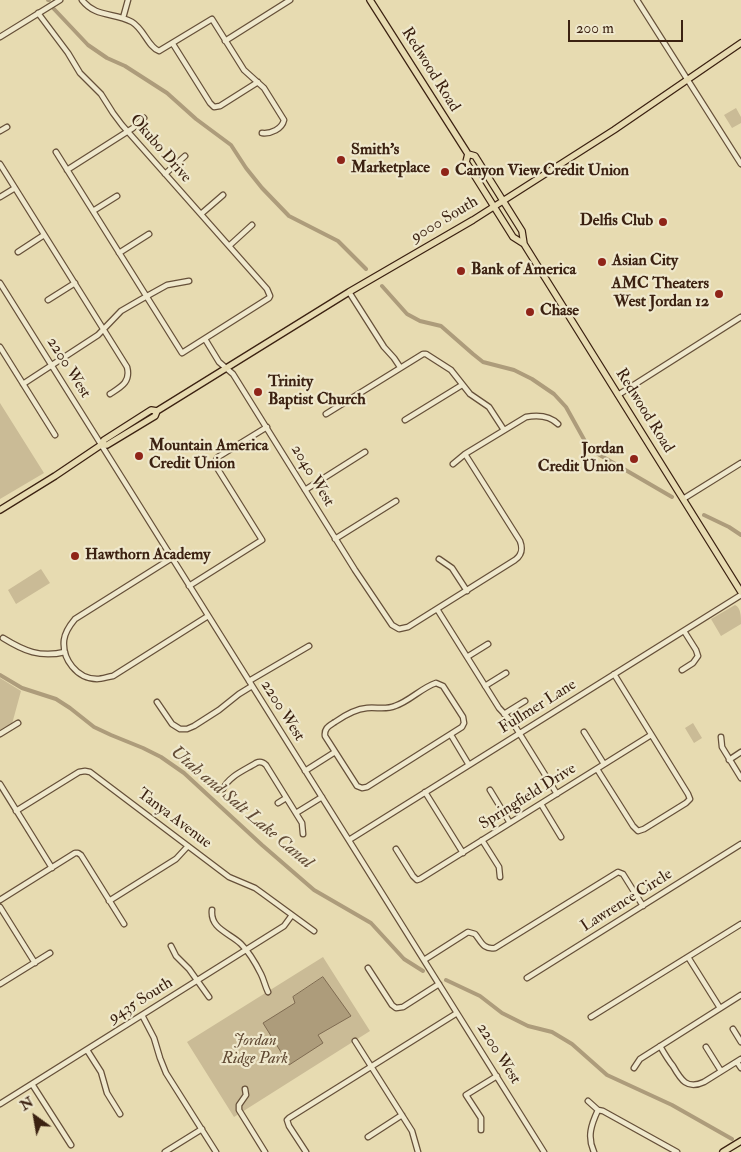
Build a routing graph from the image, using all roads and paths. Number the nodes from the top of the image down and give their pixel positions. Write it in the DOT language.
graph roads {
  1 [pos="60,0"];
  2 [pos="82,0"];
  3 [pos="128,0"];
  4 [pos="290,0"];
  5 [pos="370,0"];
  6 [pos="637,0"];
  7 [pos="38,13"];
  8 [pos="123,18"];
  9 [pos="0,37"];
  10 [pos="225,41"];
  11 [pos="741,43"];
  12 [pos="173,44"];
  13 [pos="688,80"];
  14 [pos="258,82"];
  15 [pos="144,118"];
  16 [pos="7,126"];
  17 [pos="0,131"];
  18 [pos="128,132"];
  19 [pos="262,133"];
  20 [pos="56,152"];
  21 [pos="468,154"];
  22 [pos="186,156"];
  23 [pos="0,164"];
  24 [pos="741,164"];
  25 [pos="67,170"];
  26 [pos="165,174"];
  27 [pos="15,188"];
  28 [pos="223,195"];
  29 [pos="117,196"];
  30 [pos="0,197"];
  31 [pos="504,200"];
  32 [pos="494,206"];
  33 [pos="93,211"];
  34 [pos="201,214"];
  35 [pos="252,225"];
  36 [pos="149,234"];
  37 [pos="44,235"];
  38 [pos="524,244"];
  39 [pos="229,246"];
  40 [pos="18,252"];
  41 [pos="119,253"];
  42 [pos="189,281"];
  43 [pos="0,283"];
  44 [pos="74,283"];
  45 [pos="349,292"];
  46 [pos="146,297"];
  47 [pos="48,300"];
  48 [pos="741,317"];
  49 [pos="104,330"];
  50 [pos="205,339"];
  51 [pos="0,347"];
  52 [pos="52,365"];
  53 [pos="400,367"];
  54 [pos="226,368"];
  55 [pos="23,384"];
  56 [pos="462,385"];
  57 [pos="110,394"];
  58 [pos="618,395"];
  59 [pos="326,414"];
  60 [pos="405,420"];
  61 [pos="558,424"];
  62 [pos="267,427"];
  63 [pos="504,430"];
  64 [pos="55,435"];
  65 [pos="101,445"];
  66 [pos="365,452"];
  67 [pos="466,454"];
  68 [pos="741,463"];
  69 [pos="453,464"];
  70 [pos="305,490"];
  71 [pos="683,500"];
  72 [pos="396,501"];
  73 [pos="0,510"];
  74 [pos="336,539"];
  75 [pos="172,558"];
  76 [pos="439,559"];
  77 [pos="189,586"];
  78 [pos="467,591"];
  79 [pos="741,593"];
  80 [pos="437,609"];
  81 [pos="208,616"];
  82 [pos="684,631"];
  83 [pos="3,638"];
  84 [pos="488,644"];
  85 [pos="309,646"];
  86 [pos="65,652"];
  87 [pos="467,657"];
  88 [pos="682,670"];
  89 [pos="506,673"];
  90 [pos="614,674"];
  91 [pos="250,683"];
  92 [pos="485,686"];
  93 [pos="525,701"];
  94 [pos="157,702"];
  95 [pos="504,714"];
  96 [pos="18,723"];
  97 [pos="584,732"];
  98 [pos="519,733"];
  99 [pos="0,734"];
  100 [pos="450,735"];
  101 [pos="652,735"];
  102 [pos="721,737"];
  103 [pos="335,752"];
  104 [pos="741,752"];
  105 [pos="730,760"];
  106 [pos="604,764"];
  107 [pos="469,765"];
  108 [pos="597,768"];
  109 [pos="305,771"];
  110 [pos="741,778"];
  111 [pos="0,784"];
  112 [pos="223,789"];
  113 [pos="490,790"];
  114 [pos="425,792"];
  115 [pos="557,794"];
  116 [pos="322,797"];
  117 [pos="286,798"];
  118 [pos="278,803"];
  119 [pos="541,804"];
  120 [pos="16,810"];
  121 [pos="296,813"];
  122 [pos="510,823"];
  123 [pos="304,834"];
  124 [pos="561,837"];
  125 [pos="349,840"];
  126 [pos="482,840"];
  127 [pos="741,844"];
  128 [pos="188,846"];
  129 [pos="396,849"];
  130 [pos="463,853"];
  131 [pos="52,868"];
  132 [pos="500,877"];
  133 [pos="0,900"];
  134 [pos="109,901"];
  135 [pos="643,906"];
  136 [pos="0,907"];
  137 [pos="212,910"];
  138 [pos="292,915"];
  139 [pos="124,924"];
  140 [pos="741,924"];
  141 [pos="314,931"];
  142 [pos="171,946"];
  143 [pos="246,950"];
  144 [pos="50,953"];
  145 [pos="688,957"];
  146 [pos="424,960"];
  147 [pos="35,963"];
  148 [pos="368,968"];
  149 [pos="527,978"];
  150 [pos="197,980"];
  151 [pos="0,984"];
  152 [pos="439,984"];
  153 [pos="268,992"];
  154 [pos="741,995"];
  155 [pos="209,997"];
  156 [pos="720,1008"];
  157 [pos="457,1013"];
  158 [pos="142,1015"];
  159 [pos="591,1017"];
  160 [pos="733,1029"];
  161 [pos="355,1040"];
  162 [pos="741,1042"];
  163 [pos="660,1046"];
  164 [pos="706,1047"];
  165 [pos="87,1050"];
  166 [pos="739,1060"];
  167 [pos="371,1066"];
  168 [pos="634,1068"];
  169 [pos="741,1068"];
  170 [pos="721,1071"];
  171 [pos="496,1076"];
  172 [pos="32,1084"];
  173 [pos="245,1089"];
  174 [pos="588,1101"];
  175 [pos="0,1104"];
  176 [pos="598,1110"];
  177 [pos="120,1114"];
  178 [pos="402,1115"];
  179 [pos="202,1129"];
  180 [pos="481,1130"];
  181 [pos="368,1137"];
  182 [pos="741,1140"];
  183 [pos="71,1145"];
  184 [pos="166,1152"];
  185 [pos="216,1152"];
  186 [pos="266,1152"];
  187 [pos="306,1152"];
  188 [pos="418,1152"];
  189 [pos="544,1152"];
  190 [pos="594,1152"];
  191 [pos="677,1152"];
  192 [pos="722,1152"];
  1 -- 7 [label="street"];
  2 -- 8 [label="street"];
  3 -- 8 [label="street"];
  4 -- 10 [label="street"];
  5 -- 21 [label="main road, Redwood Road"];
  6 -- 13 [label="street"];
  7 -- 9 [label="street"];
  7 -- 18 [label="street, Okubo Drive"];
  8 -- 12 [label="street"];
  10 -- 12 [label="street"];
  10 -- 14 [label="street"];
  11 -- 13 [label="main road, 9000 South"];
  12 -- 14 [label="street"];
  13 -- 24 [label="street"];
  13 -- 31 [label="main road, 9000 South"];
  14 -- 19 [label="street"];
  15 -- 18 [label="street"];
  16 -- 17 [label="street"];
  18 -- 25 [label="street"];
  18 -- 26 [label="street, Okubo Drive"];
  20 -- 25 [label="street"];
  21 -- 31 [label="main road, Redwood Road"];
  21 -- 32 [label="main road, Redwood Road"];
  22 -- 26 [label="street"];
  23 -- 27 [label="street"];
  25 -- 33 [label="street"];
  26 -- 34 [label="street, Okubo Drive"];
  27 -- 30 [label="street"];
  27 -- 37 [label="street"];
  28 -- 34 [label="street"];
  29 -- 33 [label="street"];
  31 -- 32 [label="main road, 9000 South"];
  31 -- 38 [label="main road, Redwood Road"];
  32 -- 38 [label="main road, Redwood Road"];
  32 -- 45 [label="main road, 9000 South"];
  33 -- 41 [label="street"];
  34 -- 39 [label="street, Okubo Drive"];
  35 -- 39 [label="street"];
  36 -- 41 [label="street"];
  37 -- 40 [label="street"];
  37 -- 44 [label="street"];
  38 -- 58 [label="main road, Redwood Road"];
  39 -- 50 [label="street, Okubo Drive"];
  41 -- 46 [label="street"];
  42 -- 46 [label="street"];
  43 -- 52 [label="street, 2200 West"];
  44 -- 47 [label="street"];
  44 -- 49 [label="street"];
  45 -- 53 [label="street"];
  45 -- 54 [label="main road, 9000 South"];
  46 -- 49 [label="street"];
  46 -- 50 [label="street"];
  48 -- 58 [label="street"];
  49 -- 52 [label="street"];
  49 -- 57 [label="street"];
  50 -- 54 [label="street, 2040 West"];
  51 -- 55 [label="street"];
  52 -- 55 [label="street"];
  52 -- 65 [label="street, 2200 West"];
  53 -- 56 [label="street"];
  53 -- 59 [label="street"];
  54 -- 62 [label="street, 2040 West"];
  54 -- 65 [label="main road, 9000 South"];
  55 -- 64 [label="street"];
  56 -- 60 [label="street"];
  56 -- 63 [label="street"];
  58 -- 71 [label="main road, Redwood Road"];
  61 -- 63 [label="street"];
  62 -- 70 [label="street, 2040 West"];
  62 -- 77 [label="street"];
  63 -- 67 [label="street"];
  65 -- 73 [label="main road, 9000 South"];
  65 -- 75 [label="street, 2200 West"];
  66 -- 70 [label="street"];
  67 -- 69 [label="street"];
  67 -- 78 [label="street"];
  68 -- 71 [label="street"];
  70 -- 74 [label="street, 2040 West"];
  71 -- 79 [label="main road, Redwood Road"];
  72 -- 74 [label="street"];
  74 -- 80 [label="street, 2040 West"];
  75 -- 77 [label="street, 2200 West"];
  75 -- 86 [label="street"];
  76 -- 78 [label="street"];
  77 -- 81 [label="street, 2200 West"];
  78 -- 80 [label="street"];
  79 -- 82 [label="street, Fullmer Lane"];
  80 -- 87 [label="street"];
  81 -- 86 [label="street"];
  81 -- 91 [label="street, 2200 West"];
  82 -- 88 [label="street"];
  82 -- 90 [label="street, Fullmer Lane"];
  83 -- 86 [label="street"];
  84 -- 87 [label="street"];
  85 -- 91 [label="street"];
  87 -- 92 [label="street"];
  89 -- 92 [label="street"];
  90 -- 98 [label="street, Fullmer Lane"];
  90 -- 101 [label="street"];
  91 -- 94 [label="street"];
  91 -- 109 [label="street, 2200 West"];
  92 -- 95 [label="street"];
  93 -- 95 [label="street"];
  95 -- 98 [label="street"];
  96 -- 99 [label="street"];
  97 -- 106 [label="street"];
  98 -- 107 [label="street, Fullmer Lane"];
  98 -- 115 [label="street"];
  100 -- 103 [label="street"];
  100 -- 103 [label="street"];
  100 -- 107 [label="street"];
  101 -- 106 [label="street, Springfield Drive"];
  101 -- 108 [label="street"];
  102 -- 105 [label="street"];
  103 -- 109 [label="street"];
  104 -- 105 [label="street"];
  105 -- 110 [label="street"];
  106 -- 108 [label="street, Springfield Drive"];
  107 -- 114 [label="street, Fullmer Lane"];
  108 -- 115 [label="street, Springfield Drive"];
  109 -- 116 [label="street, 2200 West"];
  111 -- 120 [label="street"];
  112 -- 117 [label="street"];
  113 -- 122 [label="street"];
  114 -- 125 [label="street, Fullmer Lane"];
  114 -- 130 [label="street"];
  115 -- 119 [label="street, Springfield Drive"];
  116 -- 121 [label="street"];
  116 -- 125 [label="street, 2200 West"];
  117 -- 118 [label="street"];
  117 -- 121 [label="street"];
  119 -- 122 [label="street, Springfield Drive"];
  119 -- 124 [label="street"];
  120 -- 128 [label="street, Tanya Avenue"];
  120 -- 131 [label="street"];
  121 -- 123 [label="street"];
  122 -- 126 [label="street, Springfield Drive"];
  125 -- 146 [label="street, 2200 West"];
  126 -- 130 [label="street, Springfield Drive"];
  126 -- 132 [label="street"];
  127 -- 135 [label="street, Lawrence Circle"];
  128 -- 134 [label="street"];
  128 -- 138 [label="street, Tanya Avenue"];
  129 -- 130 [label="street, Springfield Drive"];
  131 -- 133 [label="street"];
  131 -- 134 [label="street"];
  134 -- 139 [label="street"];
  135 -- 146 [label="street"];
  135 -- 149 [label="street, Lawrence Circle"];
  136 -- 147 [label="street"];
  137 -- 143 [label="street"];
  138 -- 141 [label="street, Tanya Avenue"];
  138 -- 143 [label="street, 9435 South"];
  140 -- 145 [label="street"];
  142 -- 150 [label="street"];
  143 -- 150 [label="street, 9435 South"];
  143 -- 153 [label="street"];
  144 -- 147 [label="street"];
  145 -- 156 [label="street"];
  145 -- 159 [label="street"];
  146 -- 152 [label="street, 2200 West"];
  147 -- 151 [label="street"];
  148 -- 152 [label="street"];
  150 -- 155 [label="street"];
  150 -- 158 [label="street, 9435 South"];
  152 -- 157 [label="street, 2200 West"];
  154 -- 156 [label="street"];
  156 -- 163 [label="street"];
  157 -- 167 [label="street"];
  157 -- 171 [label="street, 2200 West"];
  158 -- 165 [label="street, 9435 South"];
  158 -- 179 [label="street"];
  160 -- 162 [label="street"];
  161 -- 167 [label="street"];
  163 -- 168 [label="street"];
  163 -- 170 [label="street"];
  164 -- 170 [label="street"];
  165 -- 172 [label="street, 9435 South"];
  165 -- 177 [label="street"];
  166 -- 169 [label="street"];
  166 -- 170 [label="street"];
  167 -- 178 [label="street"];
  167 -- 187 [label="street"];
  171 -- 180 [label="street"];
  171 -- 189 [label="street, 2200 West"];
  172 -- 175 [label="street, 9435 South"];
  172 -- 183 [label="street"];
  173 -- 186 [label="street"];
  174 -- 176 [label="street"];
  176 -- 190 [label="street"];
  176 -- 191 [label="street"];
  178 -- 181 [label="street"];
  178 -- 188 [label="street"];
  179 -- 184 [label="street"];
  179 -- 185 [label="street"];
  182 -- 192 [label="main road"];
}
